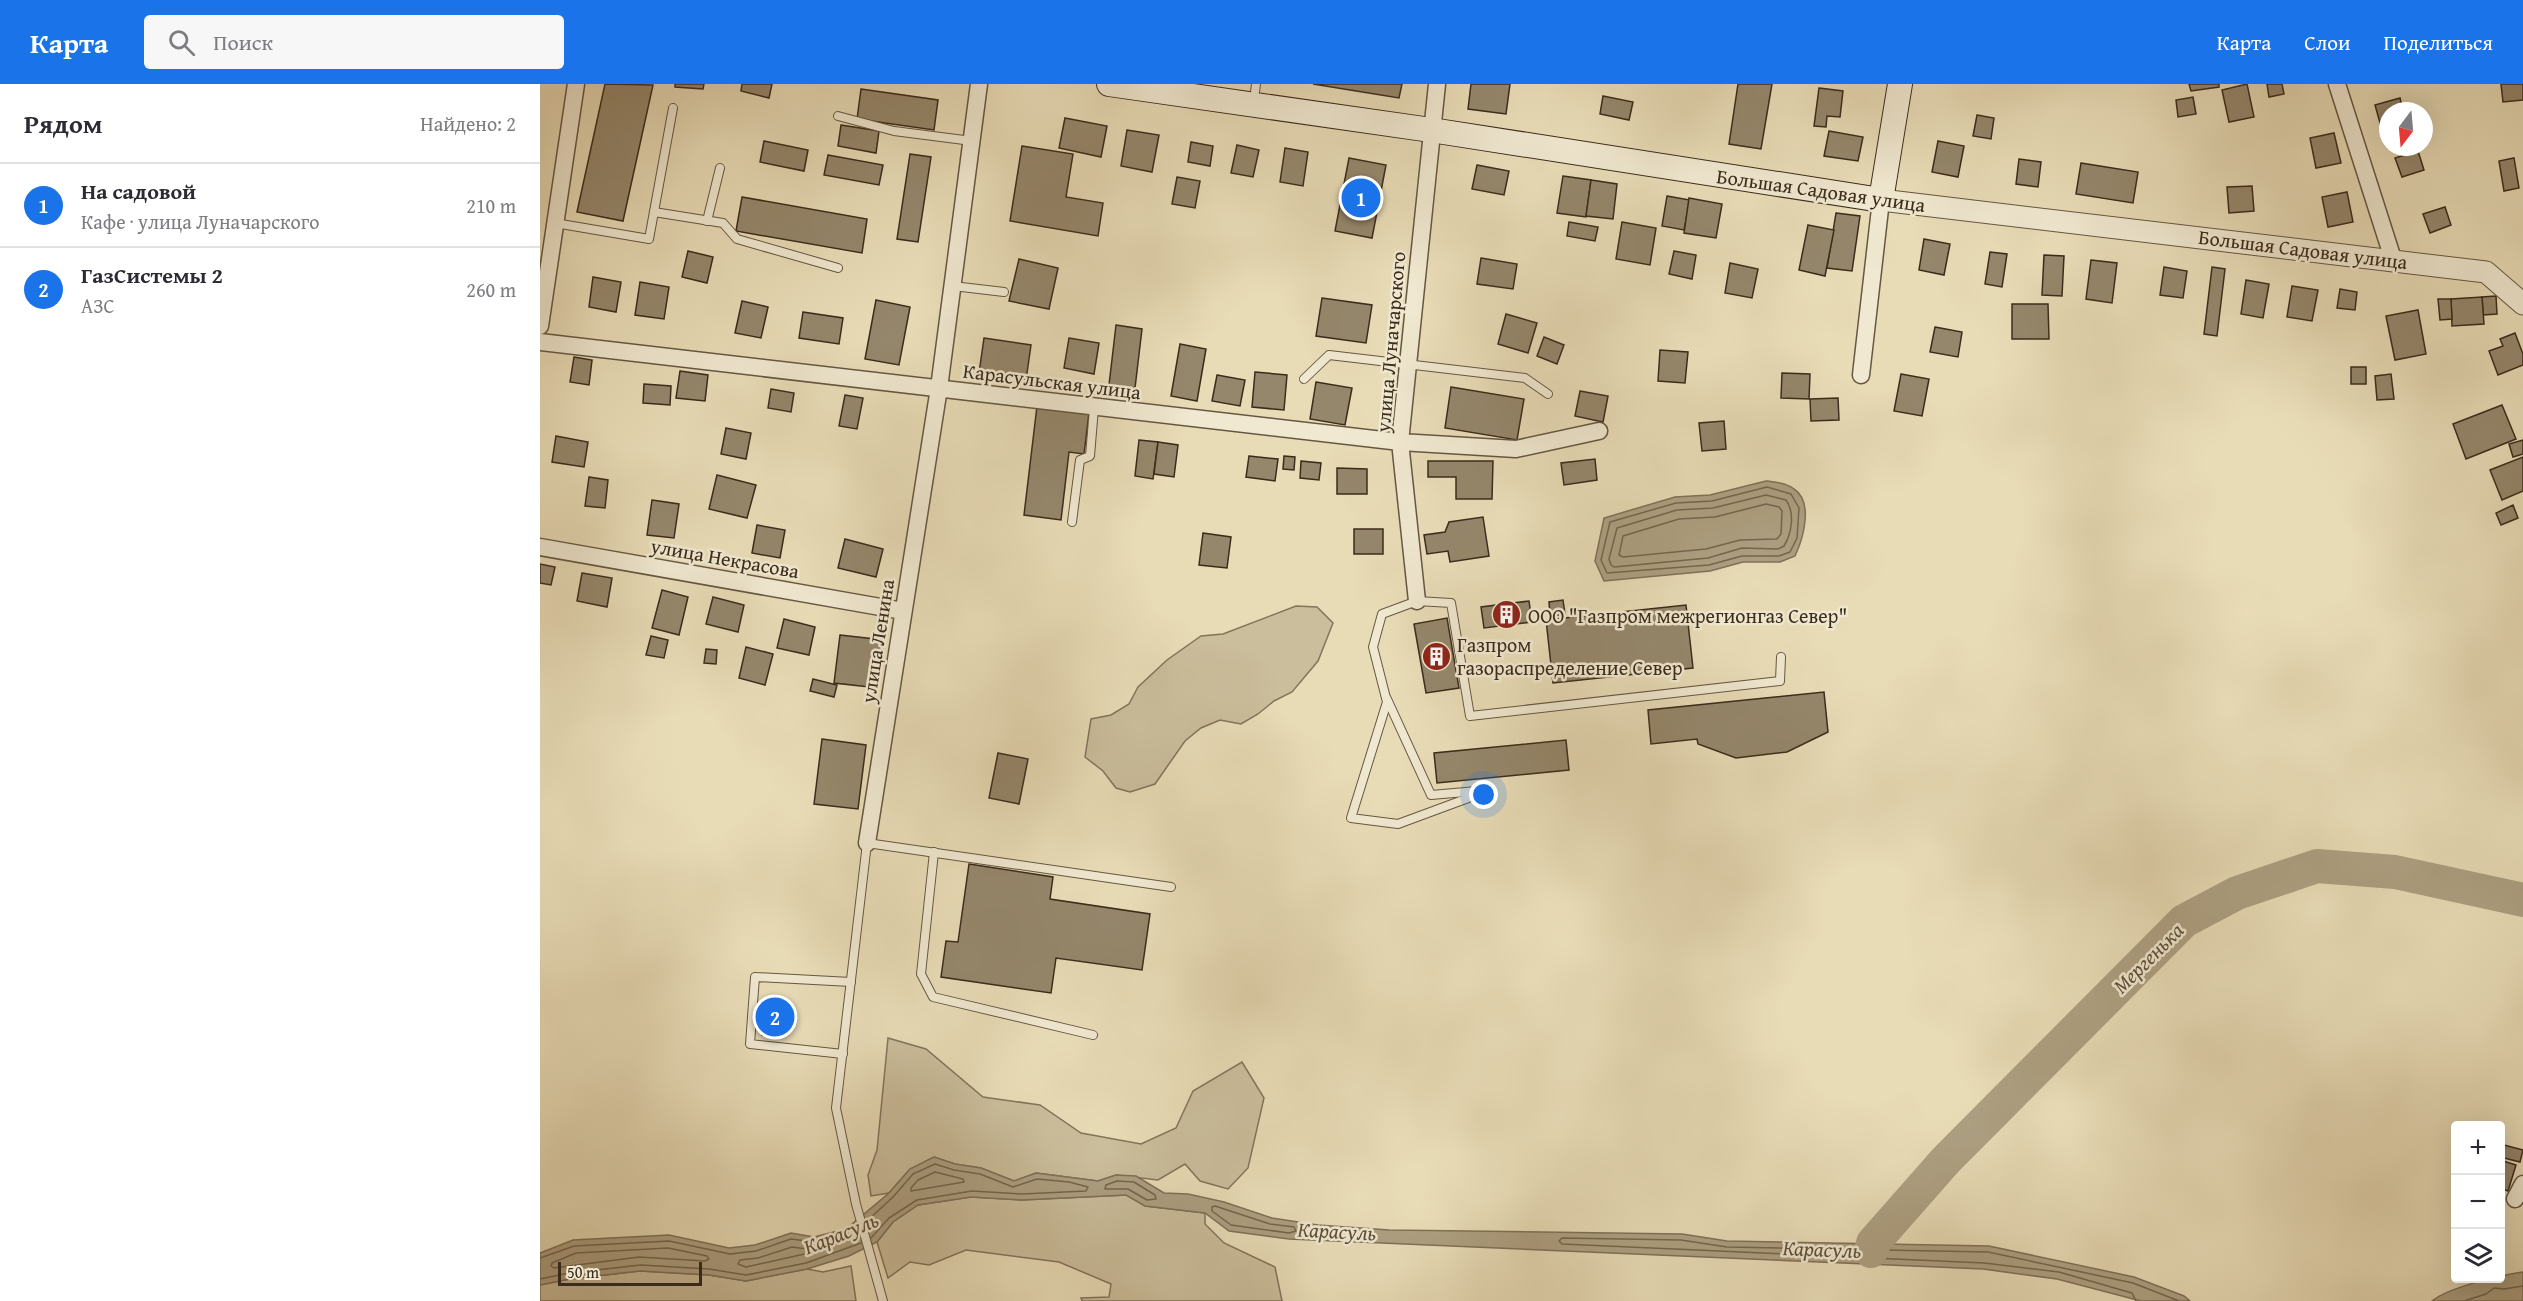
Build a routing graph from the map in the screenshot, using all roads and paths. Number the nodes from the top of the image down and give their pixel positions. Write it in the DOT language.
graph roads {
  1 [pos="576,84"];
  2 [pos="979,84"];
  3 [pos="1109,84"];
  4 [pos="1437,84"];
  5 [pos="1900,84"];
  6 [pos="2337,84"];
  7 [pos="1255,94"];
  8 [pos="673,108"];
  9 [pos="838,116"];
  10 [pos="1431,130"];
  11 [pos="972,141"];
  12 [pos="720,168"];
  13 [pos="1881,200"];
  14 [pos="654,212"];
  15 [pos="707,221"];
  16 [pos="555,223"];
  17 [pos="2393,259"];
  18 [pos="838,268"];
  19 [pos="953,286"];
  20 [pos="1004,292"];
  21 [pos="2523,304"];
  22 [pos="540,326"];
  23 [pos="540,342"];
  24 [pos="1408,364"];
  25 [pos="1861,375"];
  26 [pos="1304,379"];
  27 [pos="939,388"];
  28 [pos="1548,394"];
  29 [pos="1094,408"];
  30 [pos="1599,431"];
  31 [pos="1400,442"];
  32 [pos="1072,522"];
  33 [pos="540,547"];
  34 [pos="1417,601"];
  35 [pos="903,611"];
  36 [pos="1781,657"];
  37 [pos="1386,696"];
  38 [pos="867,843"];
  39 [pos="934,852"];
  40 [pos="1171,887"];
  41 [pos="851,982"];
  42 [pos="1093,1035"];
  43 [pos="843,1054"];
  44 [pos="2523,1184"];
  45 [pos="2515,1199"];
  46 [pos="883,1301"];
  1 -- 16 [label="street"];
  2 -- 11 [label="street, улица Ленина"];
  3 -- 7 [label="main road, Большая Садовая улица"];
  4 -- 10 [label="street, улица Луначарского"];
  5 -- 13 [label="main road"];
  6 -- 17 [label="street"];
  7 -- 10 [label="main road, Большая Садовая улица"];
  8 -- 14 [label="lane"];
  9 -- 11 [label="lane"];
  10 -- 13 [label="main road, Большая Садовая улица"];
  10 -- 24 [label="street, улица Луначарского"];
  11 -- 19 [label="street, улица Ленина"];
  12 -- 15 [label="lane"];
  13 -- 17 [label="street, Большая Садовая улица"];
  13 -- 25 [label="street"];
  14 -- 15 [label="lane"];
  14 -- 16 [label="lane"];
  15 -- 18 [label="lane"];
  16 -- 22 [label="street"];
  17 -- 21 [label="street, Большая Садовая улица"];
  19 -- 20 [label="lane"];
  19 -- 27 [label="street, улица Ленина"];
  23 -- 27 [label="street, Карасульская улица"];
  24 -- 26 [label="lane"];
  24 -- 28 [label="lane"];
  24 -- 31 [label="street, улица Луначарского"];
  27 -- 29 [label="street, Карасульская улица"];
  27 -- 35 [label="street, улица Ленина"];
  29 -- 31 [label="street, Карасульская улица"];
  29 -- 32 [label="lane"];
  30 -- 31 [label="street, улица Луначарского"];
  31 -- 34 [label="street"];
  33 -- 35 [label="street, улица Некрасова"];
  34 -- 36 [label="lane"];
  34 -- 37 [label="lane"];
  35 -- 38 [label="street, улица Ленина"];
  37 -- 37 [label="lane"];
  38 -- 39 [label="lane"];
  38 -- 41 [label="lane, улица Ленина"];
  39 -- 40 [label="lane"];
  39 -- 42 [label="lane"];
  41 -- 43 [label="lane, улица Ленина"];
  41 -- 43 [label="lane"];
  43 -- 46 [label="lane, улица Ленина"];
  44 -- 45 [label="street"];
}
